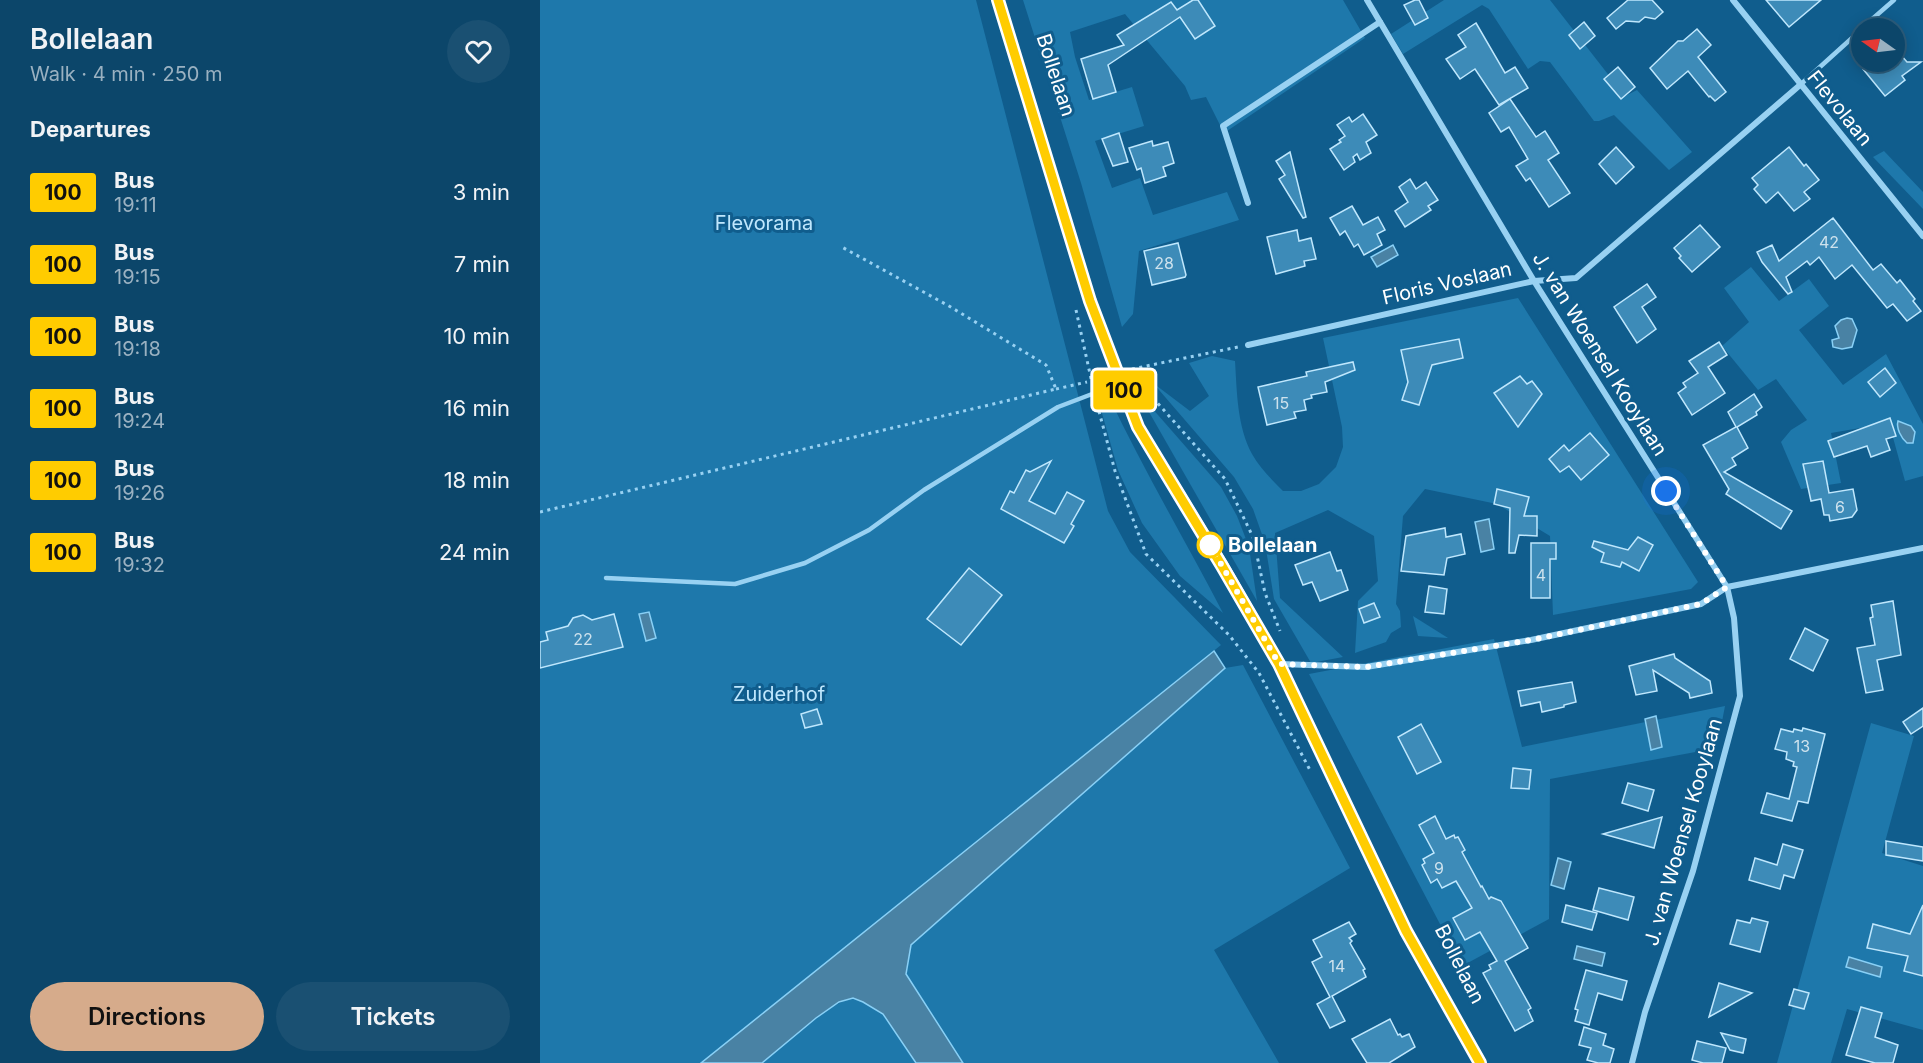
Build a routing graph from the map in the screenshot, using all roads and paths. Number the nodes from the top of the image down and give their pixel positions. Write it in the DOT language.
graph roads {
  1 [pos="998,0"];
  2 [pos="1367,0"];
  3 [pos="1733,0"];
  4 [pos="1894,0"];
  5 [pos="1874,18"];
  6 [pos="1380,22"];
  7 [pos="1851,39"];
  8 [pos="1800,85"];
  9 [pos="1248,203"];
  10 [pos="1923,236"];
  11 [pos="840,246"];
  12 [pos="1534,280"];
  13 [pos="1248,345"];
  14 [pos="1092,381"];
  15 [pos="1121,383"];
  16 [pos="1056,388"];
  17 [pos="540,512"];
  18 [pos="1923,548"];
  19 [pos="606,578"];
  20 [pos="1727,587"];
  21 [pos="1281,633"];
  22 [pos="1279,664"];
  23 [pos="1480,1063"];
  24 [pos="1632,1063"];
  1 -- 15 [label="main road, Bollelaan"];
  2 -- 6 [label="street, J. van Woensel Kooylaan"];
  3 -- 8 [label="street, Flevolaan"];
  4 -- 5 [label="lane"];
  6 -- 9 [label="street"];
  6 -- 12 [label="street, J. van Woensel Kooylaan"];
  7 -- 8 [label="lane"];
  8 -- 10 [label="street, Flevolaan"];
  8 -- 12 [label="street, Floris Voslaan"];
  11 -- 16 [label="path"];
  12 -- 13 [label="street, Floris Voslaan"];
  12 -- 20 [label="street, J. van Woensel Kooylaan"];
  13 -- 21 [label="path"];
  14 -- 16 [label="path"];
  15 -- 19 [label="lane"];
  15 -- 22 [label="main road, Bollelaan"];
  16 -- 17 [label="path"];
  18 -- 20 [label="street"];
  20 -- 22 [label="street"];
  20 -- 24 [label="street, J. van Woensel Kooylaan"];
  22 -- 23 [label="main road, Bollelaan"];
}
